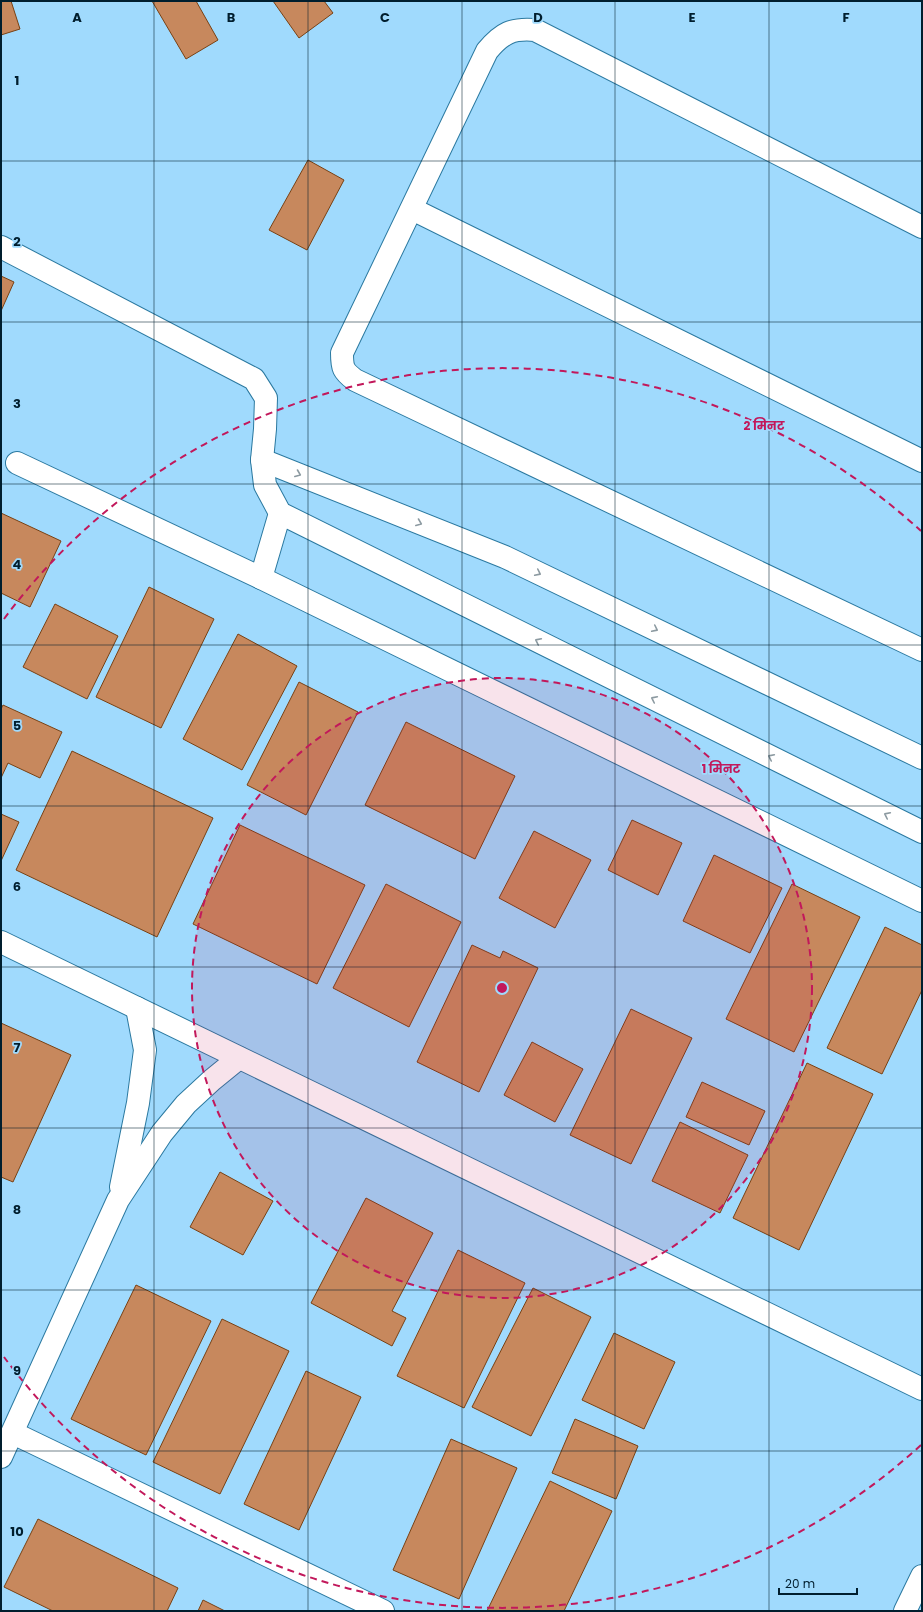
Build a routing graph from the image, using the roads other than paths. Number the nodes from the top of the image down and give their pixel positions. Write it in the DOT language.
graph roads {
  1 [pos="412,209"];
  2 [pos="922,227"];
  3 [pos="1,247"];
  4 [pos="262,460"];
  5 [pos="922,462"];
  6 [pos="17,463"];
  7 [pos="280,513"];
  8 [pos="261,578"];
  9 [pos="922,650"];
  10 [pos="922,758"];
  11 [pos="922,832"];
  12 [pos="922,901"];
  13 [pos="1,942"];
  14 [pos="137,1008"];
  15 [pos="239,1058"];
  16 [pos="118,1200"];
  17 [pos="922,1389"];
  18 [pos="13,1433"];
  19 [pos="1,1457"];
  20 [pos="922,1576"];
  21 [pos="383,1611"];
  22 [pos="905,1611"];
  1 -- 2 [label="street"];
  1 -- 5 [label="street"];
  1 -- 9 [label="street"];
  3 -- 4 [label="street"];
  4 -- 7 [label="street"];
  4 -- 10 [label="street, one-way"];
  6 -- 8 [label="street"];
  7 -- 8 [label="street"];
  11 -- 7 [label="street, one-way"];
  8 -- 12 [label="street"];
  13 -- 14 [label="street"];
  14 -- 15 [label="street"];
  14 -- 16 [label="street"];
  15 -- 16 [label="street"];
  15 -- 17 [label="street"];
  16 -- 18 [label="street"];
  18 -- 19 [label="street"];
  18 -- 21 [label="street"];
  20 -- 22 [label="street"];
}
